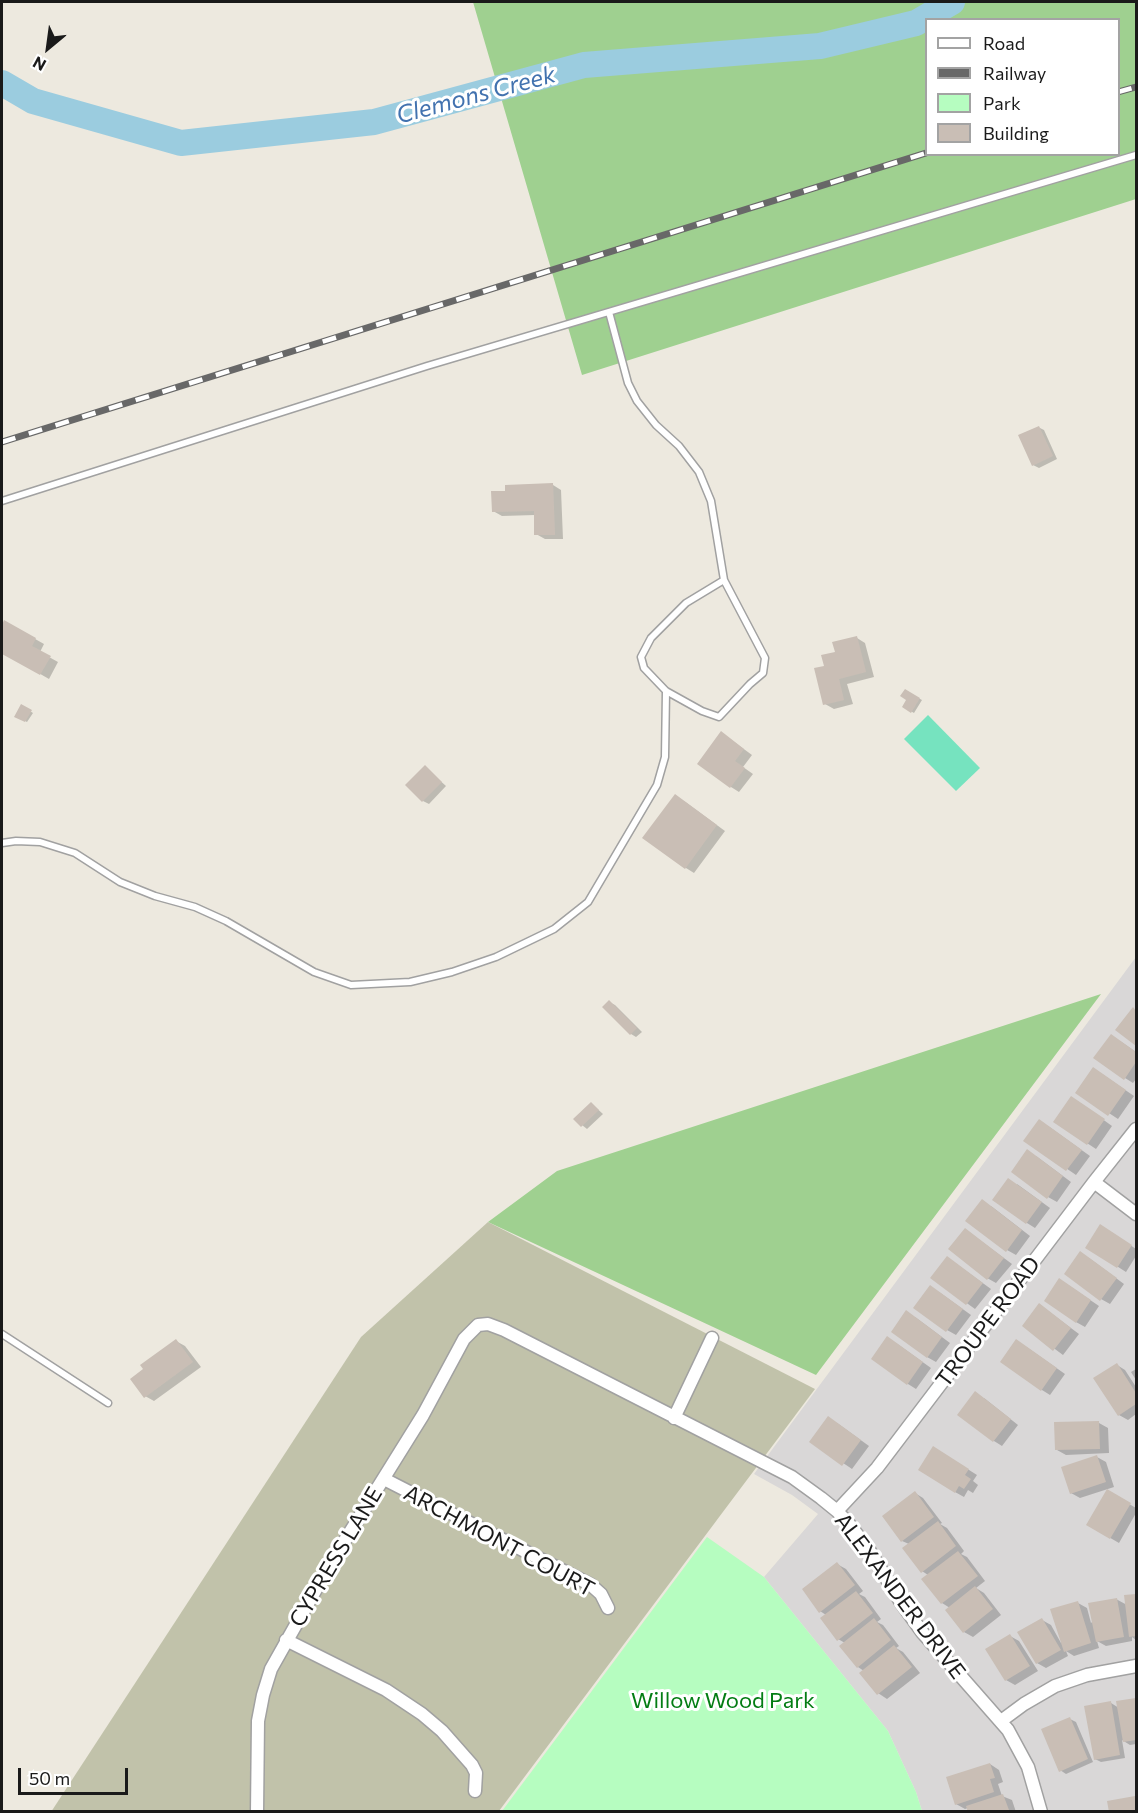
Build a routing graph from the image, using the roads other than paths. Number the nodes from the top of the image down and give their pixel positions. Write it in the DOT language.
graph roads {
  1 [pos="1137,155"];
  2 [pos="609,312"];
  3 [pos="2,501"];
  4 [pos="724,580"];
  5 [pos="666,690"];
  6 [pos="2,843"];
  7 [pos="1137,1129"];
  8 [pos="1094,1182"];
  9 [pos="1137,1214"];
  10 [pos="478,1324"];
  11 [pos="2,1334"];
  12 [pos="712,1338"];
  13 [pos="108,1403"];
  14 [pos="674,1418"];
  15 [pos="384,1479"];
  16 [pos="837,1511"];
  17 [pos="608,1608"];
  18 [pos="286,1640"];
  19 [pos="1137,1666"];
  20 [pos="1001,1721"];
  21 [pos="475,1791"];
  22 [pos="257,1812"];
  23 [pos="1041,1812"];
  1 -- 2 [label="lane"];
  2 -- 3 [label="lane"];
  2 -- 4 [label="lane"];
  4 -- 5 [label="lane"];
  4 -- 5 [label="lane"];
  5 -- 6 [label="lane"];
  7 -- 8 [label="street, TROUPE ROAD"];
  8 -- 9 [label="street"];
  8 -- 16 [label="street, TROUPE ROAD"];
  10 -- 14 [label="street, ALEXANDER DRIVE"];
  10 -- 15 [label="street, CYPRESS LANE"];
  11 -- 13 [label="lane"];
  12 -- 14 [label="street"];
  14 -- 16 [label="street, ALEXANDER DRIVE"];
  15 -- 17 [label="street, ARCHMONT COURT"];
  15 -- 18 [label="street, CYPRESS LANE"];
  16 -- 20 [label="street, ALEXANDER DRIVE"];
  18 -- 21 [label="street"];
  18 -- 22 [label="street, CYPRESS LANE"];
  19 -- 20 [label="street"];
  20 -- 23 [label="street, ALEXANDER DRIVE"];
}
